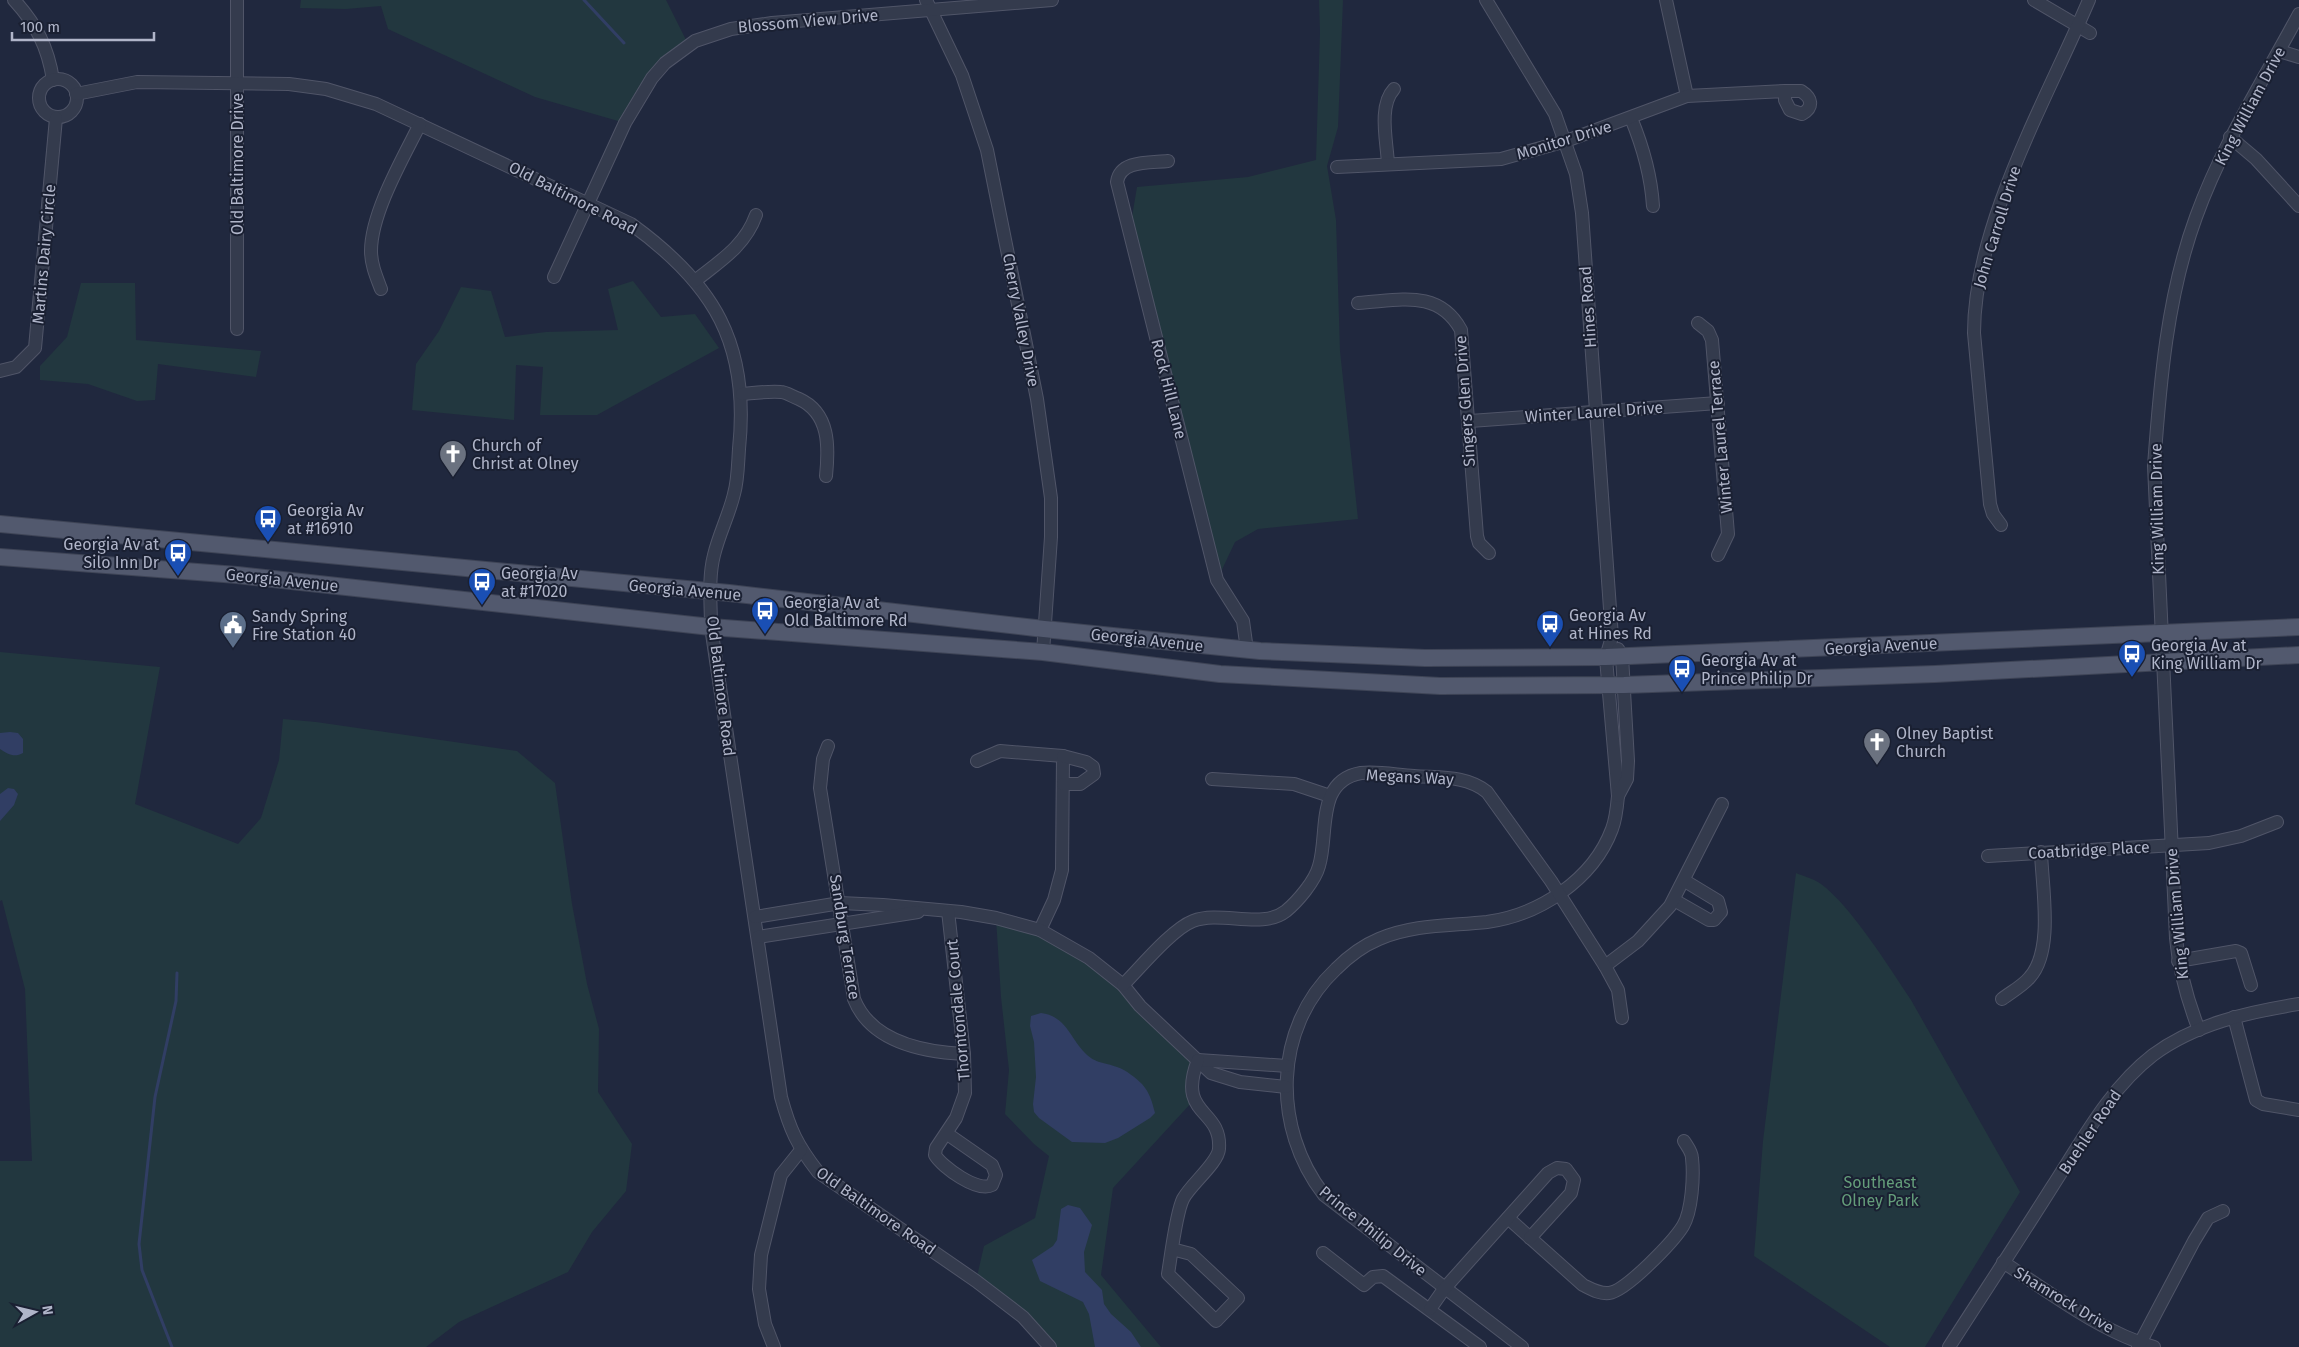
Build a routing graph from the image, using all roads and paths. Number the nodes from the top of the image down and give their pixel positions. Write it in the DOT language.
graph roads {
  1 [pos="14,0"];
  2 [pos="237,0"];
  3 [pos="1052,0"];
  4 [pos="1486,0"];
  5 [pos="1666,0"];
  6 [pos="2034,0"];
  7 [pos="2089,0"];
  8 [pos="929,5"];
  9 [pos="2299,14"];
  10 [pos="2078,27"];
  11 [pos="2090,33"];
  12 [pos="2279,51"];
  13 [pos="2299,57"];
  14 [pos="54,80"];
  15 [pos="238,83"];
  16 [pos="1394,89"];
  17 [pos="1785,91"];
  18 [pos="76,94"];
  19 [pos="1687,96"];
  20 [pos="56,118"];
  21 [pos="1631,118"];
  22 [pos="420,124"];
  23 [pos="2230,137"];
  24 [pos="1566,141"];
  25 [pos="1168,161"];
  26 [pos="1388,164"];
  27 [pos="1337,167"];
  28 [pos="588,203"];
  29 [pos="1653,206"];
  30 [pos="2299,206"];
  31 [pos="756,215"];
  32 [pos="554,277"];
  33 [pos="695,280"];
  34 [pos="381,288"];
  35 [pos="1358,303"];
  36 [pos="1698,323"];
  37 [pos="237,329"];
  38 [pos="0,371"];
  39 [pos="742,394"];
  40 [pos="1718,403"];
  41 [pos="1596,412"];
  42 [pos="1470,421"];
  43 [pos="826,476"];
  44 [pos="0,515"];
  45 [pos="0,524"];
  46 [pos="2001,525"];
  47 [pos="24,526"];
  48 [pos="1489,553"];
  49 [pos="1718,555"];
  50 [pos="0,558"];
  51 [pos="710,592"];
  52 [pos="711,627"];
  53 [pos="2299,627"];
  54 [pos="1044,629"];
  55 [pos="2162,633"];
  56 [pos="1247,650"];
  57 [pos="1043,652"];
  58 [pos="2299,655"];
  59 [pos="1614,657"];
  60 [pos="2164,662"];
  61 [pos="1607,685"];
  62 [pos="1624,685"];
  63 [pos="828,746"];
  64 [pos="1063,756"];
  65 [pos="977,761"];
  66 [pos="1212,779"];
  67 [pos="1063,784"];
  68 [pos="1330,796"];
  69 [pos="1618,796"];
  70 [pos="1722,804"];
  71 [pos="2277,822"];
  72 [pos="2172,846"];
  73 [pos="2041,852"];
  74 [pos="1988,856"];
  75 [pos="1684,881"];
  76 [pos="1558,895"];
  77 [pos="1674,900"];
  78 [pos="840,903"];
  79 [pos="929,910"];
  80 [pos="948,911"];
  81 [pos="754,917"];
  82 [pos="842,924"];
  83 [pos="1040,930"];
  84 [pos="758,937"];
  85 [pos="2178,961"];
  86 [pos="1605,966"];
  87 [pos="1123,985"];
  88 [pos="2251,985"];
  89 [pos="2002,999"];
  90 [pos="2299,1004"];
  91 [pos="2234,1017"];
  92 [pos="1622,1018"];
  93 [pos="2199,1030"];
  94 [pos="964,1054"];
  95 [pos="1198,1060"];
  96 [pos="1287,1066"];
  97 [pos="1286,1086"];
  98 [pos="2299,1110"];
  99 [pos="946,1133"];
  100 [pos="1684,1141"];
  101 [pos="801,1150"];
  102 [pos="2224,1211"];
  103 [pos="1508,1218"];
  104 [pos="1530,1238"];
  105 [pos="1172,1249"];
  106 [pos="1323,1254"];
  107 [pos="2003,1262"];
  108 [pos="1444,1289"];
  109 [pos="1430,1309"];
  110 [pos="2139,1345"];
  111 [pos="774,1347"];
  112 [pos="1050,1347"];
  113 [pos="1480,1347"];
  114 [pos="1522,1347"];
  115 [pos="1949,1347"];
  116 [pos="2154,1347"];
  1 -- 14 [label="street"];
  2 -- 15 [label="street, Old Baltimore Drive"];
  3 -- 8 [label="street, Blossom View Drive"];
  4 -- 24 [label="street, Hines Road"];
  5 -- 19 [label="street"];
  6 -- 10 [label="street"];
  7 -- 10 [label="street, John Carroll Drive"];
  8 -- 28 [label="street, Blossom View Drive"];
  8 -- 54 [label="street, Cherry Valley Drive"];
  9 -- 12 [label="street, King William Drive"];
  10 -- 11 [label="street"];
  10 -- 46 [label="street, John Carroll Drive"];
  12 -- 13 [label="street"];
  12 -- 23 [label="street, King William Drive"];
  14 -- 18 [label="street"];
  14 -- 20 [label="street"];
  15 -- 18 [label="street, Old Baltimore Road"];
  15 -- 22 [label="street, Old Baltimore Road"];
  15 -- 37 [label="street, Old Baltimore Drive"];
  16 -- 26 [label="street"];
  17 -- 19 [label="street, Monitor Drive"];
  18 -- 20 [label="street"];
  19 -- 21 [label="street, Monitor Drive"];
  20 -- 38 [label="street, Martins Dairy Circle"];
  21 -- 24 [label="street, Monitor Drive"];
  21 -- 29 [label="street"];
  22 -- 28 [label="street, Old Baltimore Road"];
  22 -- 34 [label="street"];
  23 -- 30 [label="street"];
  23 -- 55 [label="street, King William Drive"];
  24 -- 26 [label="street, Monitor Drive"];
  24 -- 41 [label="street, Hines Road"];
  25 -- 56 [label="street, Rock Hill Lane"];
  26 -- 27 [label="street, Monitor Drive"];
  28 -- 32 [label="street, Blossom View Drive"];
  28 -- 33 [label="street, Old Baltimore Road"];
  31 -- 33 [label="street"];
  33 -- 39 [label="street, Old Baltimore Road"];
  35 -- 42 [label="street, Singers Glen Drive"];
  36 -- 40 [label="street, Winter Laurel Terrace"];
  39 -- 43 [label="street"];
  39 -- 51 [label="street, Old Baltimore Road"];
  40 -- 41 [label="street, Winter Laurel Drive"];
  40 -- 49 [label="street, Winter Laurel Terrace"];
  41 -- 42 [label="street, Winter Laurel Drive"];
  41 -- 59 [label="street, Hines Road"];
  42 -- 48 [label="street, Singers Glen Drive"];
  44 -- 47 [label="main road"];
  45 -- 47 [label="main road, Georgia Avenue"];
  47 -- 51 [label="main road, Georgia Avenue"];
  50 -- 52 [label="main road, Georgia Avenue"];
  51 -- 52 [label="street, Old Baltimore Road"];
  51 -- 54 [label="main road, Georgia Avenue"];
  52 -- 57 [label="main road, Georgia Avenue"];
  52 -- 81 [label="street, Old Baltimore Road"];
  53 -- 55 [label="main road, Georgia Avenue"];
  54 -- 56 [label="main road, Georgia Avenue"];
  54 -- 57 [label="street, Cherry Valley Drive"];
  55 -- 59 [label="main road, Georgia Avenue"];
  55 -- 60 [label="street, King William Drive"];
  56 -- 59 [label="main road, Georgia Avenue"];
  57 -- 61 [label="main road, Georgia Avenue"];
  58 -- 60 [label="main road, Georgia Avenue"];
  59 -- 61 [label="street, Prince Philip Drive"];
  59 -- 62 [label="street, Prince Philip Drive"];
  60 -- 62 [label="main road, Georgia Avenue"];
  60 -- 72 [label="street, King William Drive"];
  61 -- 62 [label="main road, Georgia Avenue"];
  61 -- 69 [label="street, Prince Philip Drive"];
  62 -- 69 [label="street, Prince Philip Drive"];
  63 -- 78 [label="street, Sandburg Terrace"];
  64 -- 65 [label="street"];
  64 -- 67 [label="street"];
  64 -- 67 [label="street"];
  66 -- 68 [label="street"];
  67 -- 83 [label="street"];
  68 -- 76 [label="street, Megans Way"];
  68 -- 87 [label="street"];
  69 -- 76 [label="street, Prince Philip Drive"];
  70 -- 75 [label="street"];
  71 -- 72 [label="street, Coatbridge Place"];
  72 -- 73 [label="street, Coatbridge Place"];
  72 -- 85 [label="street, King William Drive"];
  73 -- 74 [label="street, Coatbridge Place"];
  73 -- 89 [label="street"];
  75 -- 77 [label="street"];
  75 -- 77 [label="street"];
  76 -- 86 [label="street, Megans Way"];
  76 -- 96 [label="street, Prince Philip Drive"];
  77 -- 86 [label="street"];
  78 -- 79 [label="street"];
  78 -- 81 [label="street"];
  78 -- 82 [label="street, Sandburg Terrace"];
  79 -- 80 [label="street"];
  79 -- 82 [label="street"];
  80 -- 83 [label="street"];
  80 -- 94 [label="street, Thorntondale Court"];
  81 -- 84 [label="street, Old Baltimore Road"];
  82 -- 84 [label="street"];
  82 -- 94 [label="street, Sandburg Terrace"];
  83 -- 87 [label="street"];
  84 -- 101 [label="street, Old Baltimore Road"];
  85 -- 88 [label="street"];
  85 -- 93 [label="street, King William Drive"];
  86 -- 92 [label="street, Megans Way"];
  87 -- 95 [label="street"];
  90 -- 91 [label="street, Buehler Road"];
  91 -- 93 [label="street, Buehler Road"];
  91 -- 98 [label="street"];
  93 -- 107 [label="street, Buehler Road"];
  94 -- 99 [label="street, Thorntondale Court"];
  95 -- 96 [label="street"];
  95 -- 97 [label="street"];
  95 -- 105 [label="street"];
  96 -- 97 [label="street, Prince Philip Drive"];
  97 -- 108 [label="street, Prince Philip Drive"];
  99 -- 99 [label="street, Thorntondale Court"];
  100 -- 104 [label="street"];
  101 -- 111 [label="street"];
  101 -- 112 [label="street, Old Baltimore Road"];
  102 -- 110 [label="street"];
  103 -- 104 [label="street"];
  103 -- 104 [label="street"];
  103 -- 108 [label="street"];
  105 -- 105 [label="street"];
  106 -- 109 [label="street"];
  107 -- 110 [label="street, Shamrock Drive"];
  107 -- 115 [label="street, Buehler Road"];
  108 -- 109 [label="street"];
  108 -- 114 [label="street, Prince Philip Drive"];
  109 -- 113 [label="street"];
  110 -- 116 [label="street, Shamrock Drive"];
}
